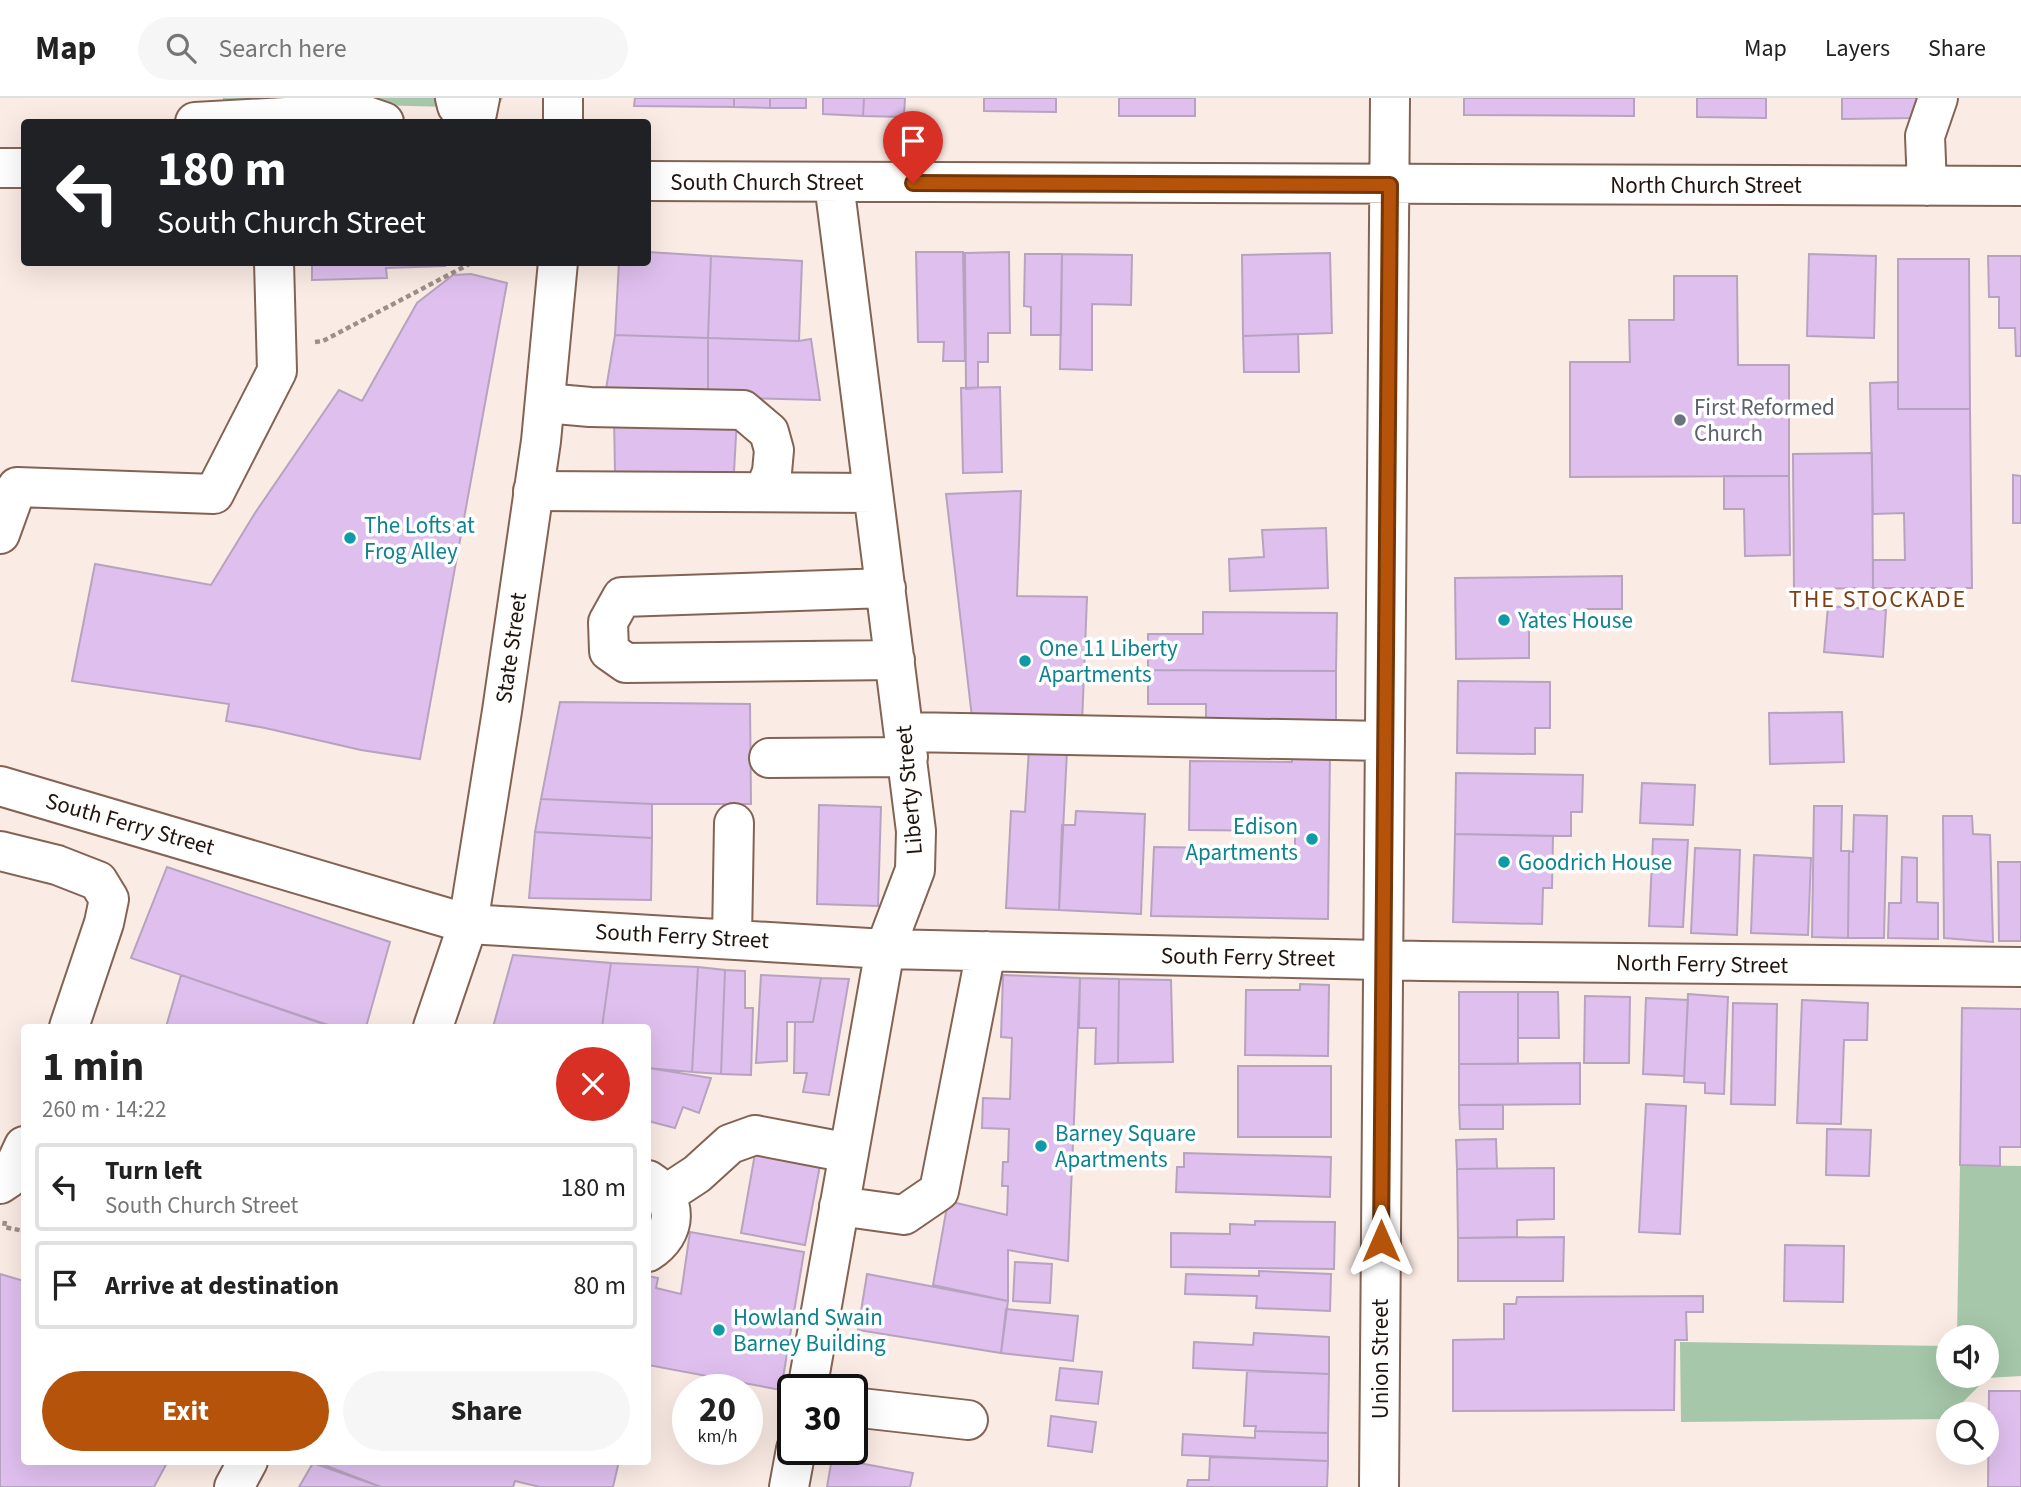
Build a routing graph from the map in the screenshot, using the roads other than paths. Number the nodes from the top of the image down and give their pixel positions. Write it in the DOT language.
graph roads {
  1 [pos="456,98"];
  2 [pos="480,98"];
  3 [pos="563,98"];
  4 [pos="1390,98"];
  5 [pos="1938,98"];
  6 [pos="249,119"];
  7 [pos="375,119"];
  8 [pos="563,119"];
  9 [pos="21,167"];
  10 [pos="0,168"];
  11 [pos="651,181"];
  12 [pos="834,183"];
  13 [pos="1390,185"];
  14 [pos="1927,186"];
  15 [pos="2021,186"];
  16 [pos="274,266"];
  17 [pos="558,266"];
  18 [pos="545,403"];
  19 [pos="533,491"];
  20 [pos="764,492"];
  21 [pos="873,493"];
  22 [pos="0,534"];
  23 [pos="886,588"];
  24 [pos="895,660"];
  25 [pos="1385,741"];
  26 [pos="906,744"];
  27 [pos="769,758"];
  28 [pos="0,786"];
  29 [pos="734,823"];
  30 [pos="0,851"];
  31 [pos="468,924"];
  32 [pos="732,939"];
  33 [pos="885,948"];
  34 [pos="986,951"];
  35 [pos="1383,960"];
  36 [pos="2021,967"];
  37 [pos="70,1024"];
  38 [pos="434,1024"];
  39 [pos="21,1152"];
  40 [pos="849,1153"];
  41 [pos="0,1184"];
  42 [pos="656,1188"];
  43 [pos="839,1206"];
  44 [pos="651,1250"];
  45 [pos="810,1374"];
  46 [pos="868,1409"];
  47 [pos="968,1419"];
  48 [pos="246,1465"];
  49 [pos="793,1465"];
  50 [pos="234,1487"];
  51 [pos="789,1487"];
  52 [pos="1379,1487"];
  1 -- 2 [label="street"];
  3 -- 8 [label="street"];
  4 -- 13 [label="street, Union Street"];
  5 -- 14 [label="street"];
  6 -- 7 [label="street"];
  9 -- 10 [label="street"];
  11 -- 12 [label="street, South Church Street"];
  12 -- 13 [label="street, South Church Street"];
  12 -- 21 [label="street, Liberty Street"];
  13 -- 14 [label="street, North Church Street"];
  13 -- 25 [label="street, Union Street"];
  14 -- 15 [label="street, North Church Street"];
  16 -- 22 [label="street"];
  17 -- 18 [label="street, State Street"];
  18 -- 19 [label="street, State Street"];
  18 -- 20 [label="street"];
  19 -- 20 [label="street"];
  19 -- 31 [label="street, State Street"];
  20 -- 21 [label="street"];
  21 -- 23 [label="street, Liberty Street"];
  23 -- 24 [label="street, Liberty Street"];
  23 -- 24 [label="street"];
  24 -- 26 [label="street, Liberty Street"];
  25 -- 26 [label="street"];
  25 -- 35 [label="street, Union Street"];
  26 -- 27 [label="street"];
  26 -- 33 [label="street, Liberty Street"];
  28 -- 31 [label="street, South Ferry Street"];
  29 -- 32 [label="street"];
  30 -- 37 [label="street"];
  31 -- 32 [label="street, South Ferry Street"];
  31 -- 38 [label="street, State Street"];
  32 -- 33 [label="street, South Ferry Street"];
  33 -- 34 [label="street, South Ferry Street"];
  33 -- 40 [label="street, Liberty Street"];
  34 -- 35 [label="street, South Ferry Street"];
  34 -- 43 [label="street"];
  35 -- 36 [label="street, North Ferry Street"];
  35 -- 52 [label="street, Union Street"];
  39 -- 41 [label="street"];
  40 -- 42 [label="street"];
  40 -- 43 [label="street, Liberty Street"];
  42 -- 44 [label="street"];
  43 -- 45 [label="street, Liberty Street"];
  46 -- 47 [label="street"];
  48 -- 50 [label="street"];
  49 -- 51 [label="street"];
}
